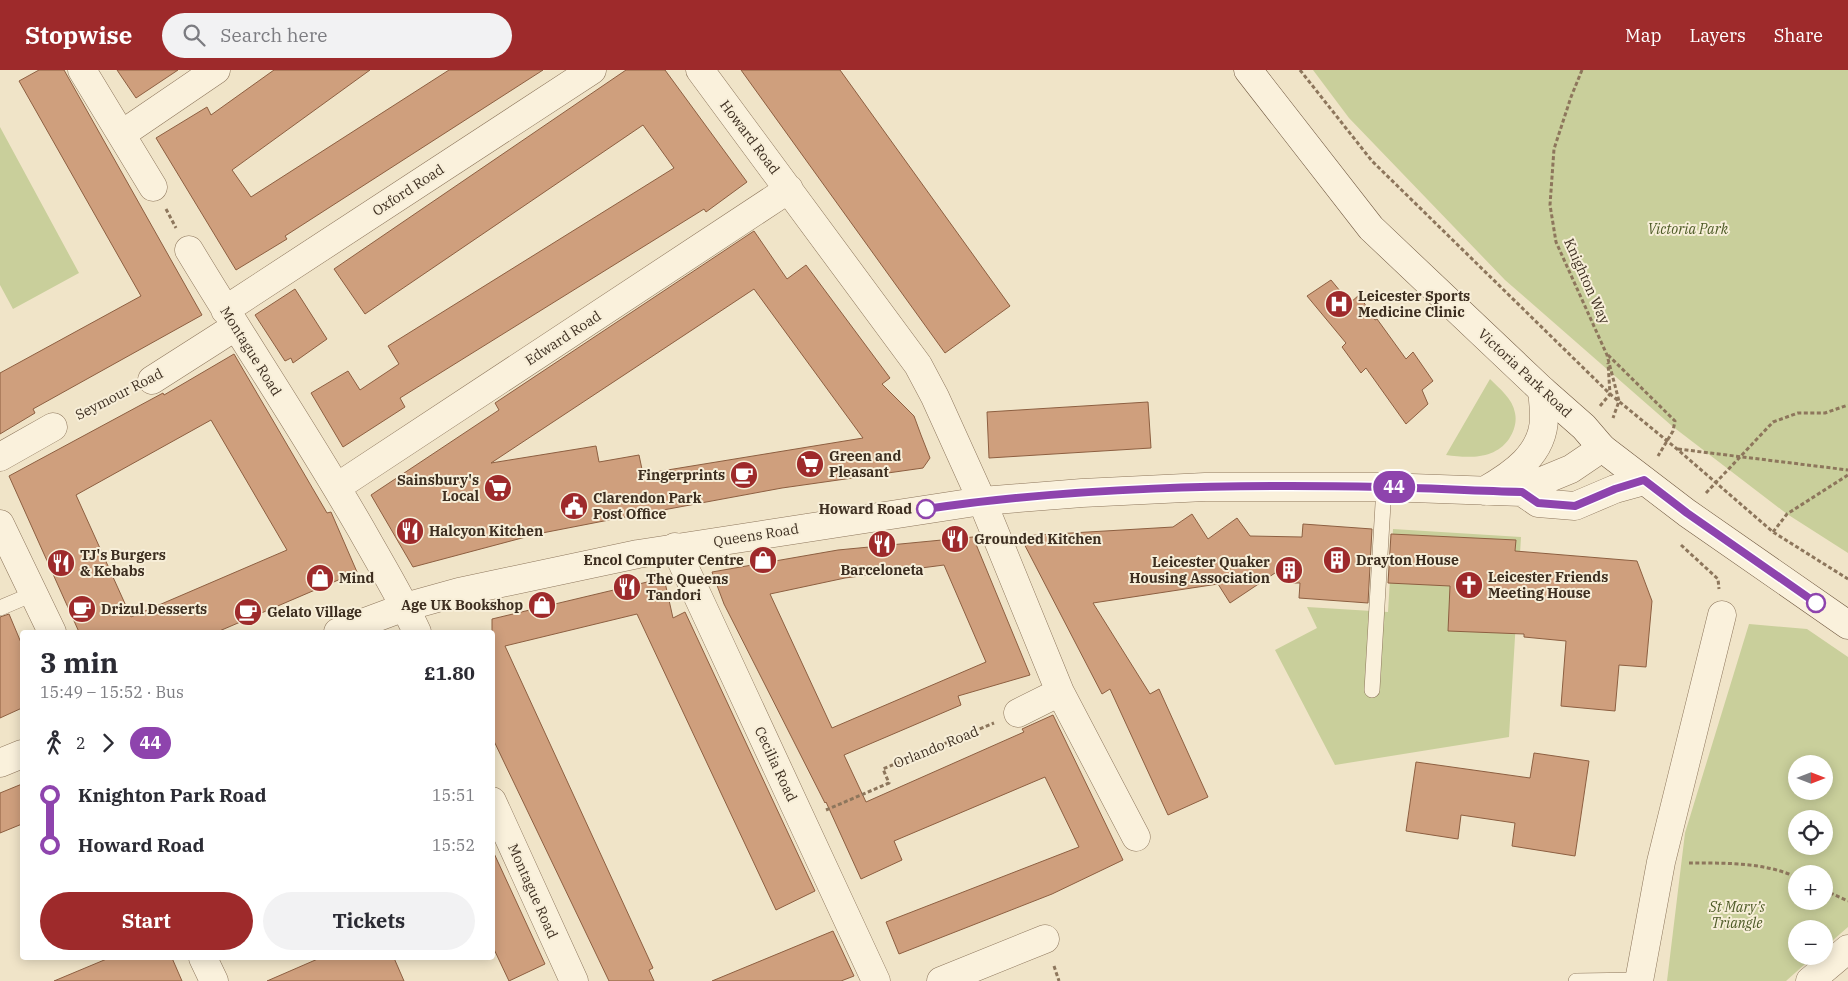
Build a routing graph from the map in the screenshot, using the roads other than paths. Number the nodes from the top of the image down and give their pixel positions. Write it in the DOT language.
graph roads {
  1 [pos="82,70"];
  2 [pos="216,70"];
  3 [pos="592,70"];
  4 [pos="700,70"];
  5 [pos="1248,70"];
  6 [pos="122,134"];
  7 [pos="153,187"];
  8 [pos="789,190"];
  9 [pos="189,250"];
  10 [pos="230,318"];
  11 [pos="152,380"];
  12 [pos="1542,390"];
  13 [pos="54,427"];
  14 [pos="1602,448"];
  15 [pos="0,457"];
  16 [pos="1644,480"];
  17 [pos="337,487"];
  18 [pos="1384,487"];
  19 [pos="1484,491"];
  20 [pos="1522,492"];
  21 [pos="982,501"];
  22 [pos="0,524"];
  23 [pos="675,547"];
  24 [pos="33,594"];
  25 [pos="405,607"];
  26 [pos="0,608"];
  27 [pos="1722,616"];
  28 [pos="1848,625"];
  29 [pos="51,630"];
  30 [pos="343,630"];
  31 [pos="416,630"];
  32 [pos="1372,690"];
  33 [pos="1060,692"];
  34 [pos="1018,713"];
  35 [pos="20,755"];
  36 [pos="0,763"];
  37 [pos="495,808"];
  38 [pos="1136,837"];
  39 [pos="1044,939"];
  40 [pos="1848,949"];
  41 [pos="204,960"];
  42 [pos="1640,980"];
  43 [pos="214,981"];
  44 [pos="574,981"];
  45 [pos="876,981"];
  46 [pos="941,981"];
  47 [pos="1576,981"];
  48 [pos="1810,981"];
  1 -- 6 [label="street"];
  2 -- 6 [label="street"];
  3 -- 10 [label="street, Oxford Road"];
  4 -- 8 [label="street, Howard Road"];
  5 -- 12 [label="street, Victoria Park Road"];
  6 -- 7 [label="street"];
  8 -- 17 [label="street, Edward Road"];
  8 -- 21 [label="street, Howard Road"];
  9 -- 10 [label="street, Montague Road"];
  10 -- 11 [label="street, Seymour Road"];
  10 -- 17 [label="street, Montague Road"];
  12 -- 14 [label="street, Victoria Park Road"];
  12 -- 19 [label="street"];
  13 -- 15 [label="street"];
  14 -- 16 [label="street, Victoria Park Road"];
  14 -- 20 [label="street, Queens Road"];
  16 -- 20 [label="street, Queens Road"];
  16 -- 28 [label="street, Victoria Park Road"];
  17 -- 25 [label="street, Montague Road"];
  18 -- 19 [label="street, Queens Road"];
  18 -- 21 [label="street, Queens Road"];
  18 -- 32 [label="lane"];
  19 -- 20 [label="street, Queens Road"];
  21 -- 23 [label="street, Queens Road"];
  21 -- 33 [label="street, Howard Road"];
  22 -- 24 [label="street"];
  23 -- 25 [label="street, Queens Road"];
  23 -- 45 [label="street, Cecilia Road"];
  24 -- 26 [label="lane"];
  24 -- 29 [label="street"];
  25 -- 30 [label="street, Queens Road"];
  25 -- 31 [label="street, Montague Road"];
  27 -- 42 [label="street"];
  33 -- 34 [label="street"];
  33 -- 38 [label="street, Howard Road"];
  35 -- 36 [label="street"];
  37 -- 44 [label="street, Montague Road"];
  39 -- 46 [label="street"];
  40 -- 48 [label="street"];
  41 -- 43 [label="street"];
  42 -- 47 [label="lane"];
}
